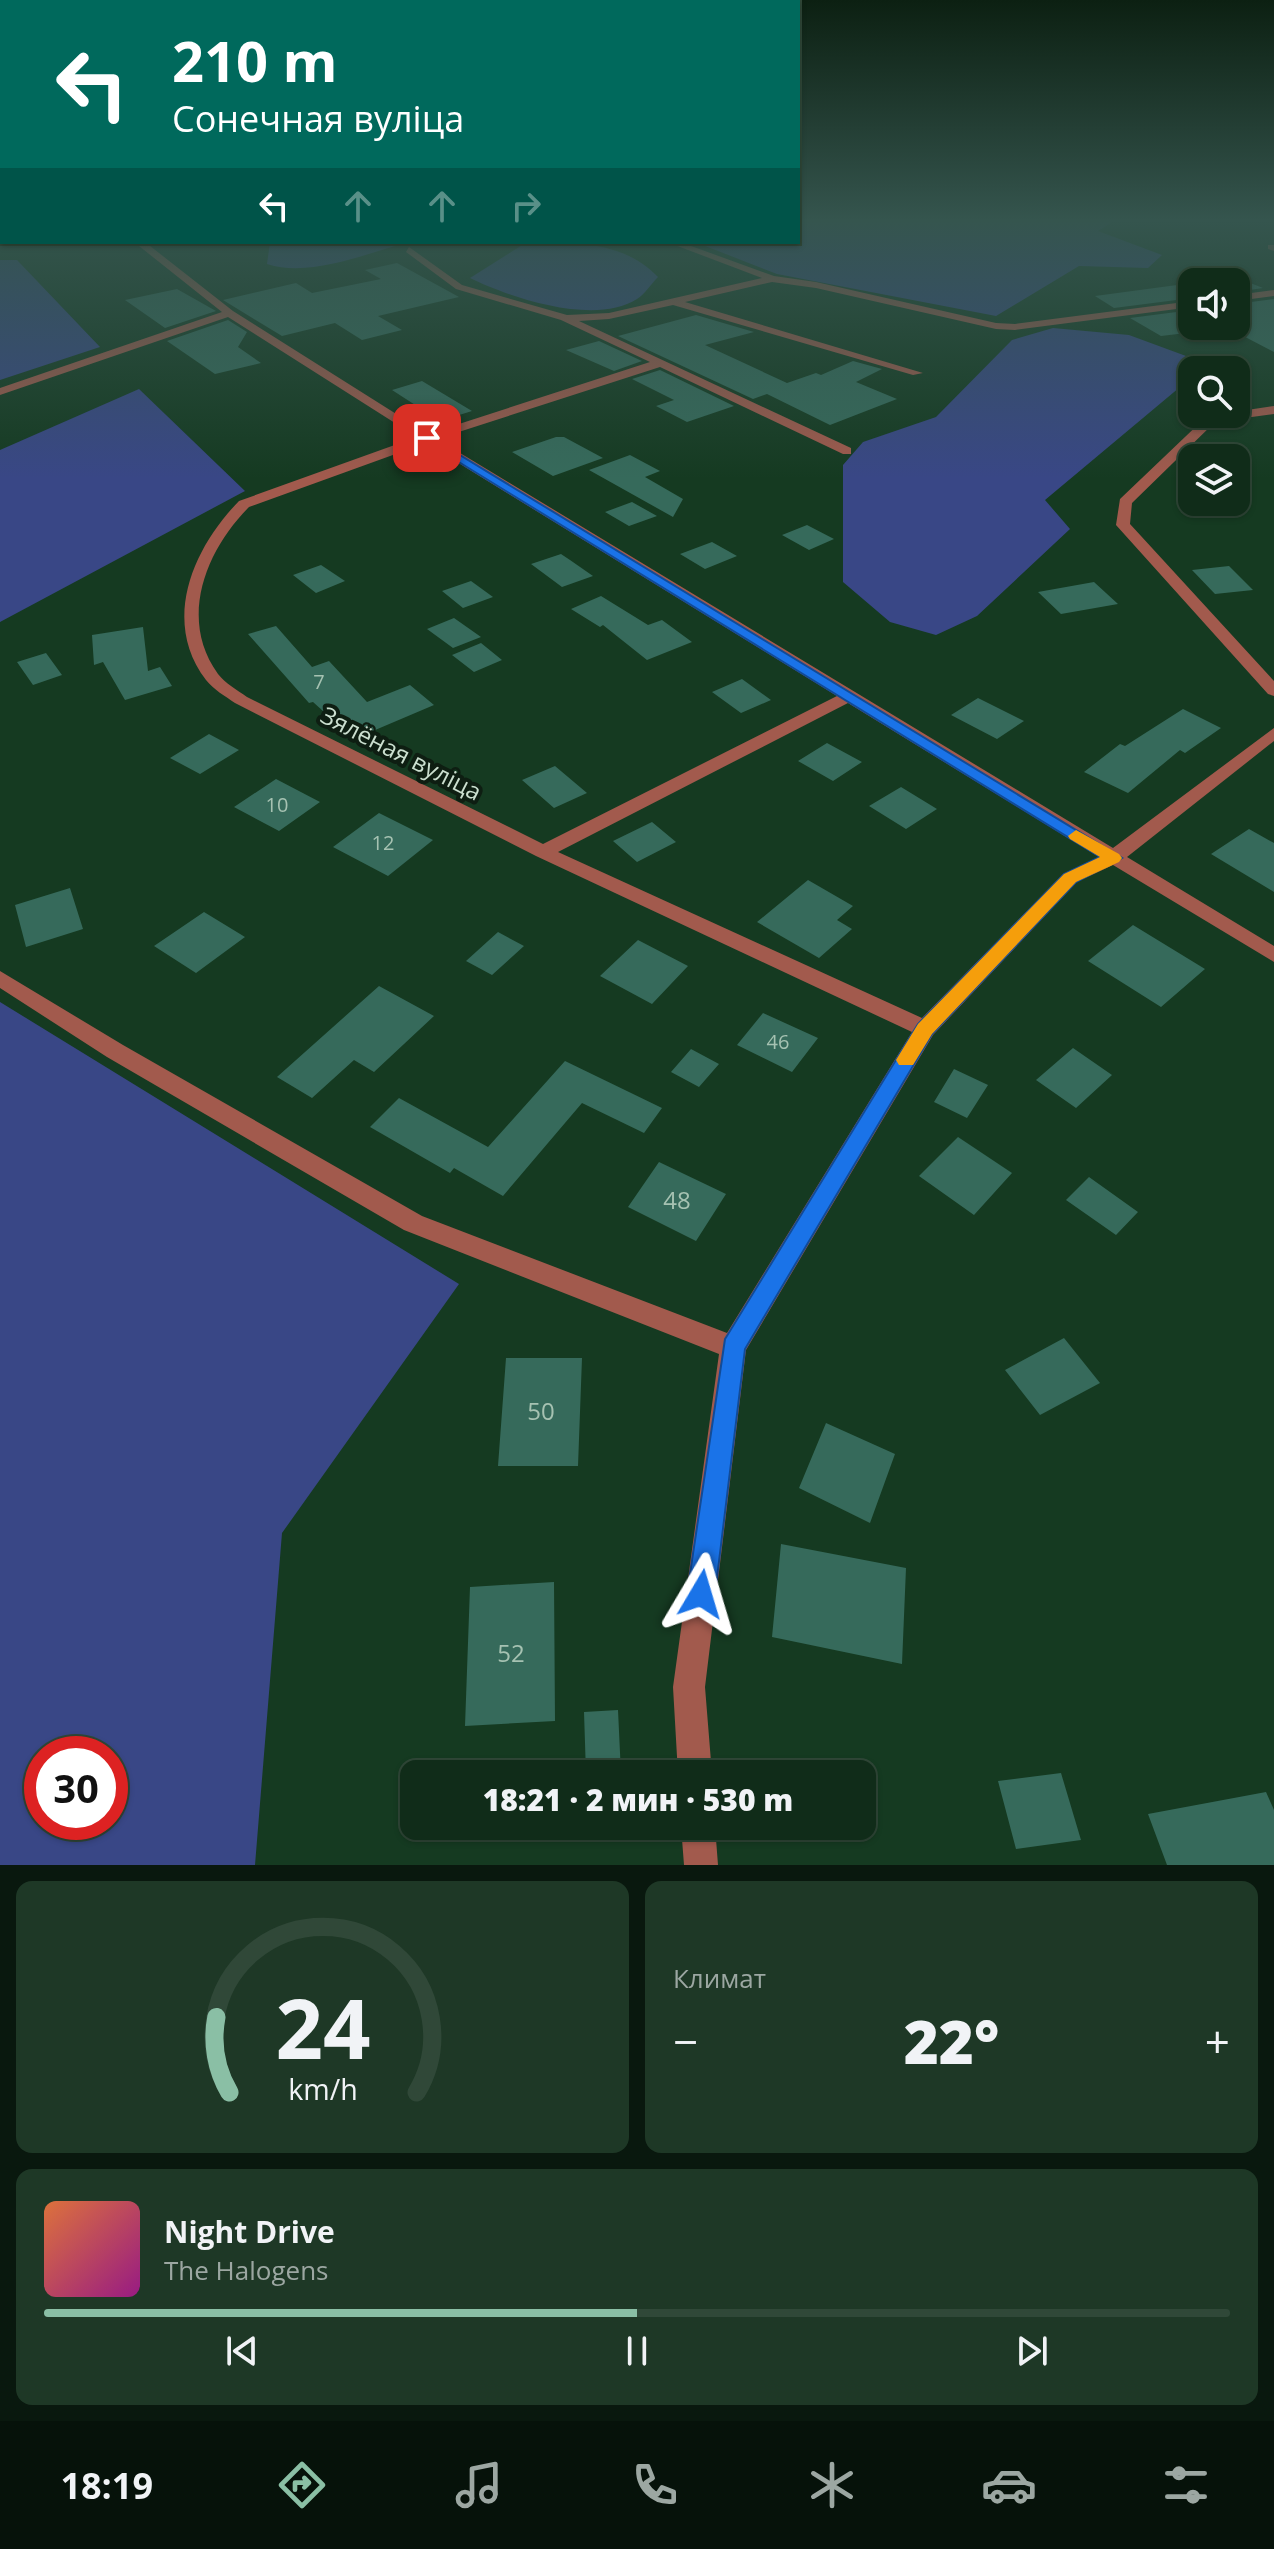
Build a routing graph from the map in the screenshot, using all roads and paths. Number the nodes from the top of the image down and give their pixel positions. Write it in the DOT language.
graph roads {
  1 [pos="219,305"];
  2 [pos="521,305"];
  3 [pos="661,305"];
  4 [pos="685,305"];
  5 [pos="904,305"];
  6 [pos="1178,306"];
  7 [pos="224,309"];
  8 [pos="565,318"];
  9 [pos="660,363"];
  10 [pos="917,373"];
  11 [pos="0,392"];
  12 [pos="1274,410"];
  13 [pos="427,438"];
  14 [pos="847,451"];
  15 [pos="1274,691"];
  16 [pos="847,697"];
  17 [pos="1274,733"];
  18 [pos="543,852"];
  19 [pos="1113,858"];
  20 [pos="1274,955"];
  21 [pos="0,978"];
  22 [pos="925,1029"];
  23 [pos="733,1347"];
  24 [pos="694,1760"];
  25 [pos="699,1840"];
  26 [pos="701,1865"];
  1 -- 7 [label="street"];
  2 -- 8 [label="street"];
  3 -- 8 [label="street"];
  4 -- 10 [label="street"];
  5 -- 6 [label="street"];
  7 -- 11 [label="street"];
  7 -- 13 [label="street"];
  8 -- 9 [label="street"];
  9 -- 13 [label="street, Зялёная вуліца"];
  9 -- 14 [label="street"];
  12 -- 15 [label="street"];
  13 -- 16 [label="street"];
  13 -- 18 [label="street, Зялёная вуліца"];
  16 -- 18 [label="street"];
  16 -- 19 [label="street"];
  17 -- 19 [label="street"];
  18 -- 22 [label="street, Зялёная вуліца"];
  19 -- 20 [label="street"];
  19 -- 22 [label="street"];
  21 -- 23 [label="street"];
  22 -- 23 [label="street"];
  23 -- 24 [label="street"];
  25 -- 26 [label="street"];
}
